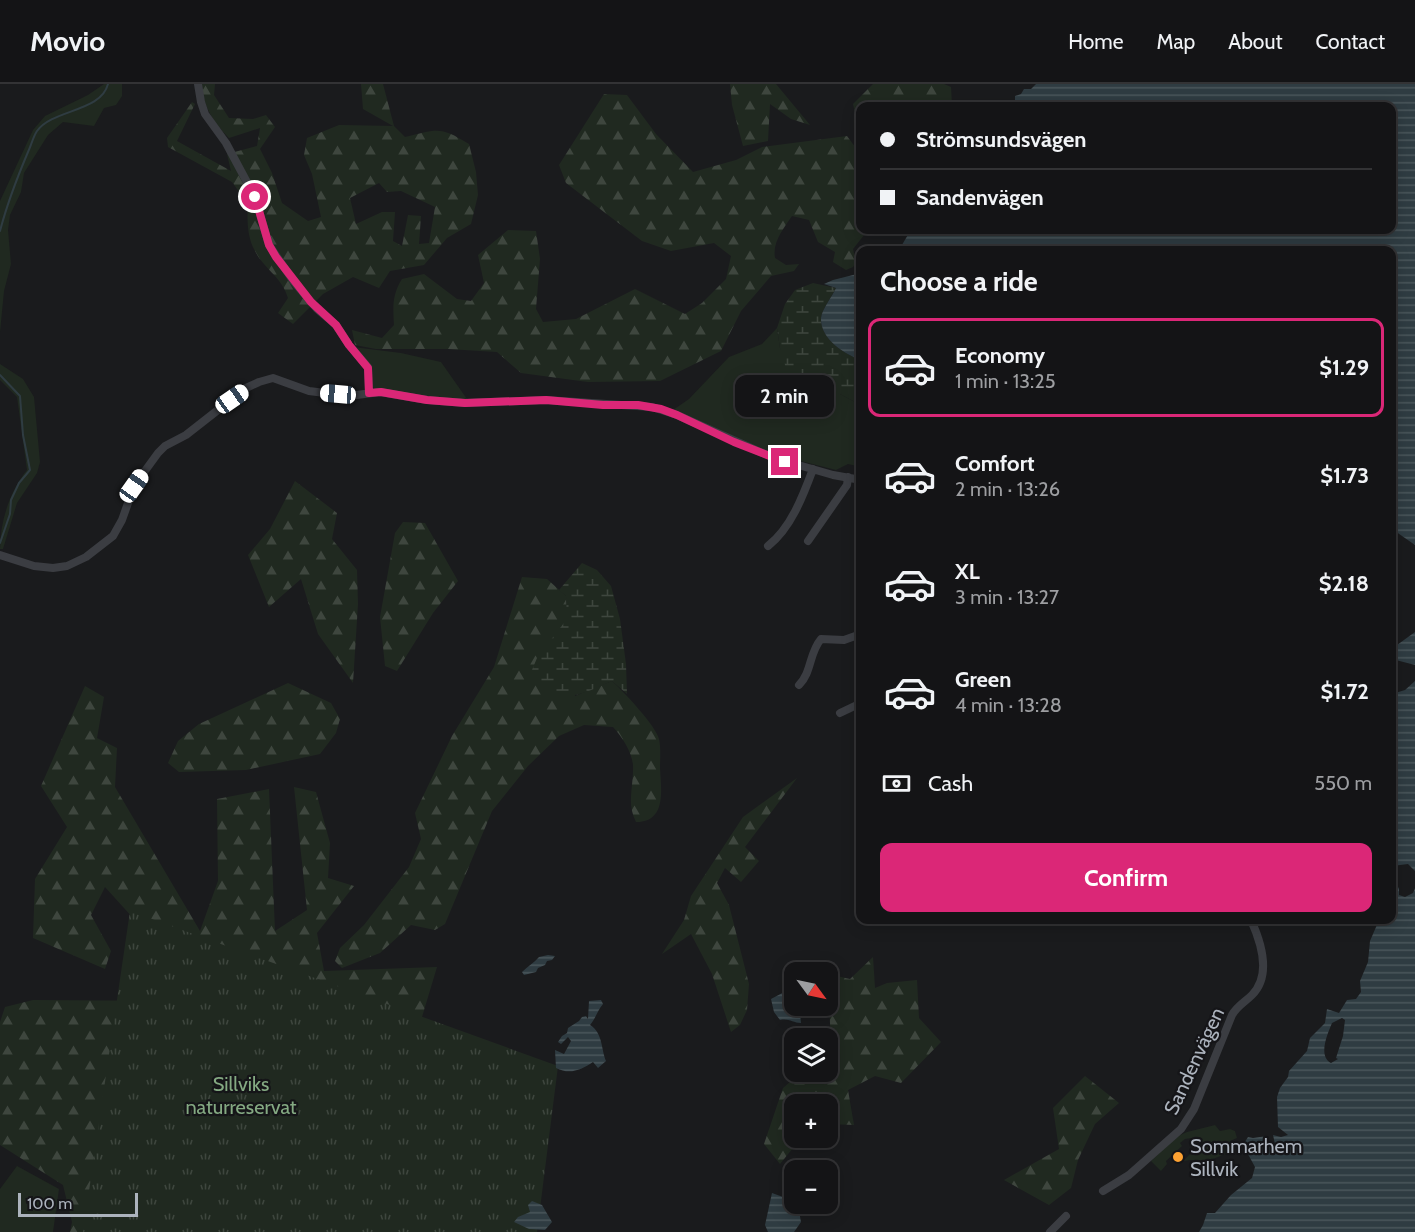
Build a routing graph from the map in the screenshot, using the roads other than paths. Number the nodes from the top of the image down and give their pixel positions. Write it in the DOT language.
graph roads {
  1 [pos="198,84"];
  2 [pos="369,393"];
  3 [pos="813,469"];
  4 [pos="848,477"];
  5 [pos="856,479"];
  6 [pos="808,541"];
  7 [pos="768,546"];
  8 [pos="0,555"];
  9 [pos="856,637"];
  10 [pos="800,685"];
  11 [pos="856,705"];
  12 [pos="840,713"];
  13 [pos="1253,924"];
  14 [pos="1103,1191"];
  15 [pos="1065,1216"];
  16 [pos="1050,1232"];
  1 -- 2 [label="street"];
  2 -- 3 [label="street"];
  2 -- 8 [label="street"];
  3 -- 4 [label="street"];
  3 -- 7 [label="street"];
  4 -- 5 [label="street"];
  4 -- 6 [label="street"];
  9 -- 10 [label="street"];
  11 -- 12 [label="street"];
  13 -- 14 [label="street, Sandenvägen"];
  15 -- 16 [label="street"];
}
